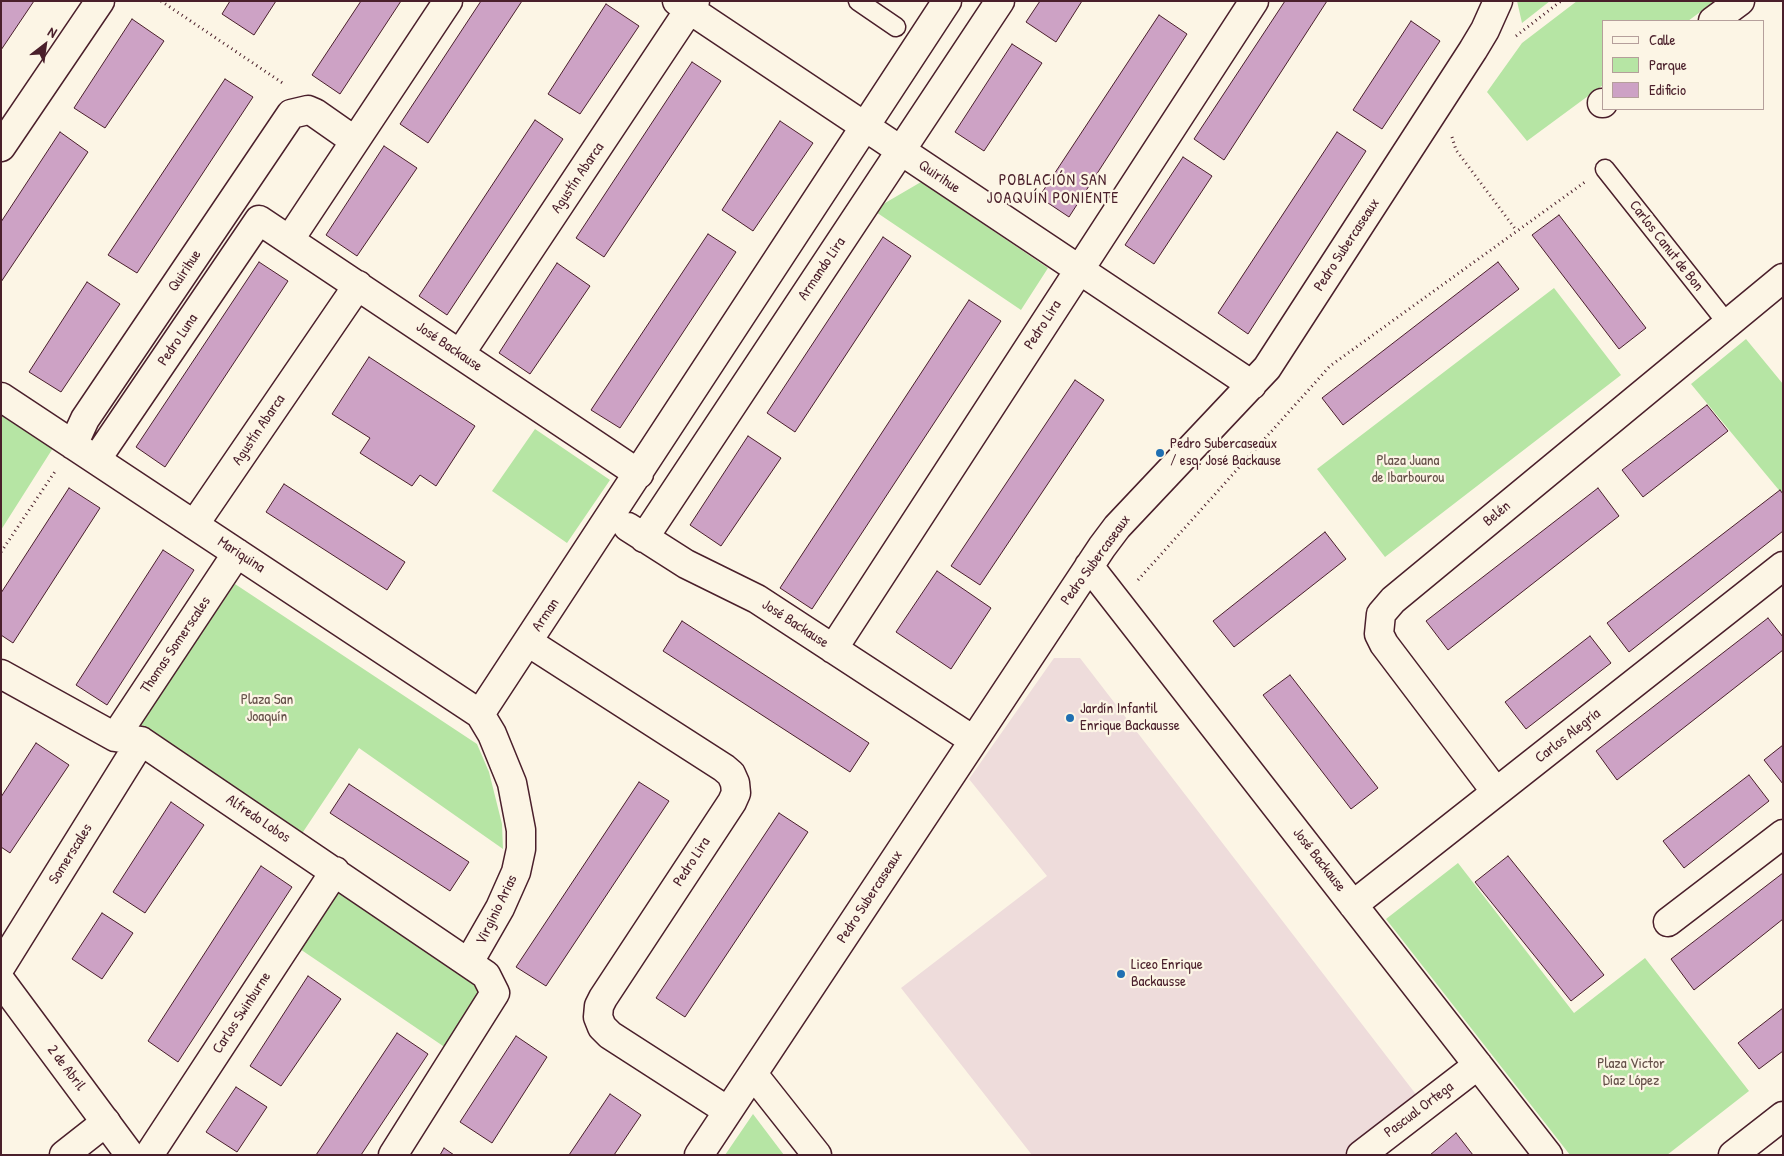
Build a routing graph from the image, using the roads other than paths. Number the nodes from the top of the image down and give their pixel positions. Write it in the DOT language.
graph roads {
  1 [pos="100,1"];
  2 [pos="448,1"];
  3 [pos="858,1"];
  4 [pos="948,1"];
  5 [pos="1000,1"];
  6 [pos="1254,1"];
  7 [pos="1740,1"];
  8 [pos="687,4"];
  9 [pos="1491,4"];
  10 [pos="1714,20"];
  11 [pos="896,27"];
  12 [pos="865,127"];
  13 [pos="355,141"];
  14 [pos="1,147"];
  15 [pos="900,150"];
  16 [pos="1605,169"];
  17 [pos="260,220"];
  18 [pos="290,240"];
  19 [pos="1079,270"];
  20 [pos="1783,278"];
  21 [pos="358,286"];
  22 [pos="1728,323"];
  23 [pos="460,354"];
  24 [pos="1252,386"];
  25 [pos="1,397"];
  26 [pos="73,445"];
  27 [pos="96,460"];
  28 [pos="639,474"];
  29 [pos="611,516"];
  30 [pos="194,524"];
  31 [pos="644,538"];
  32 [pos="237,553"];
  33 [pos="1089,566"];
  34 [pos="1783,566"];
  35 [pos="528,642"];
  36 [pos="833,649"];
  37 [pos="1,674"];
  38 [pos="480,714"];
  39 [pos="115,737"];
  40 [pos="973,740"];
  41 [pos="141,741"];
  42 [pos="1496,792"];
  43 [pos="1783,834"];
  44 [pos="335,871"];
  45 [pos="1353,905"];
  46 [pos="1668,922"];
  47 [pos="469,962"];
  48 [pos="1,966"];
  49 [pos="1,981"];
  50 [pos="1478,1065"];
  51 [pos="753,1074"];
  52 [pos="728,1111"];
  53 [pos="1783,1116"];
  54 [pos="106,1122"];
  55 [pos="64,1155"];
  56 [pos="130,1155"];
  57 [pos="149,1155"];
  58 [pos="393,1155"];
  59 [pos="699,1155"];
  60 [pos="817,1155"];
  61 [pos="1361,1155"];
  62 [pos="1548,1155"];
  63 [pos="1733,1155"];
  1 -- 14 [label="street"];
  2 -- 13 [label="street"];
  3 -- 11 [label="lane"];
  4 -- 12 [label="street"];
  5 -- 15 [label="street, Armando Lira"];
  6 -- 19 [label="street, Pedro Lira"];
  7 -- 10 [label="street"];
  8 -- 12 [label="street, Quirihue"];
  8 -- 23 [label="street, Agustín Abarca"];
  9 -- 24 [label="street, Pedro Subercaseaux"];
  12 -- 15 [label="street, Quirihue"];
  12 -- 28 [label="street"];
  13 -- 18 [label="street"];
  13 -- 26 [label="street, Quirihue"];
  15 -- 19 [label="street, Quirihue"];
  15 -- 31 [label="street, Armando Lira"];
  16 -- 22 [label="lane, Carlos Canut de Bon"];
  17 -- 18 [label="street, José Backause"];
  17 -- 27 [label="street, Pedro Luna"];
  18 -- 21 [label="street, José Backause"];
  19 -- 24 [label="street, Quirihue"];
  19 -- 36 [label="street, Pedro Lira"];
  20 -- 22 [label="street, Belén"];
  21 -- 23 [label="street, José Backause"];
  21 -- 30 [label="street, Agustín Abarca"];
  22 -- 42 [label="street, Belén"];
  23 -- 28 [label="street, José Backause"];
  24 -- 33 [label="street, Pedro Subercaseaux"];
  25 -- 26 [label="street, Mariquina"];
  26 -- 27 [label="street, Mariquina"];
  27 -- 30 [label="street, Mariquina"];
  28 -- 29 [label="street"];
  29 -- 31 [label="street, José Backause"];
  29 -- 35 [label="street, Arman"];
  30 -- 32 [label="street, Mariquina"];
  31 -- 36 [label="street, José Backause"];
  32 -- 38 [label="street, Mariquina"];
  32 -- 39 [label="street, Thomas Somerscales"];
  33 -- 40 [label="street, Pedro Subercaseaux"];
  33 -- 45 [label="street, José Backause"];
  34 -- 42 [label="street, Carlos Alegría"];
  35 -- 38 [label="street, Arman"];
  35 -- 52 [label="street, Pedro Lira"];
  36 -- 40 [label="street, José Backause"];
  37 -- 39 [label="street, Alfredo Lobos"];
  38 -- 47 [label="street, Virginio Arias"];
  39 -- 41 [label="street, Alfredo Lobos"];
  40 -- 51 [label="street, Pedro Subercaseaux"];
  41 -- 44 [label="street, Alfredo Lobos"];
  41 -- 48 [label="street, Somerscales"];
  42 -- 45 [label="street, Carlos Alegría"];
  43 -- 46 [label="street"];
  44 -- 47 [label="street, Alfredo Lobos"];
  44 -- 57 [label="street, Carlos Swinburne"];
  45 -- 50 [label="street, José Backause"];
  47 -- 58 [label="street, Alfredo Lobos"];
  49 -- 54 [label="street, 2 de Abril"];
  50 -- 61 [label="street, Pascual Ortega"];
  50 -- 62 [label="street, José Backause"];
  51 -- 52 [label="street, Pedro Subercaseaux"];
  51 -- 60 [label="street"];
  52 -- 59 [label="street, Pedro Subercaseaux"];
  53 -- 63 [label="street"];
  54 -- 55 [label="street"];
  54 -- 56 [label="street, 2 de Abril"];
}
